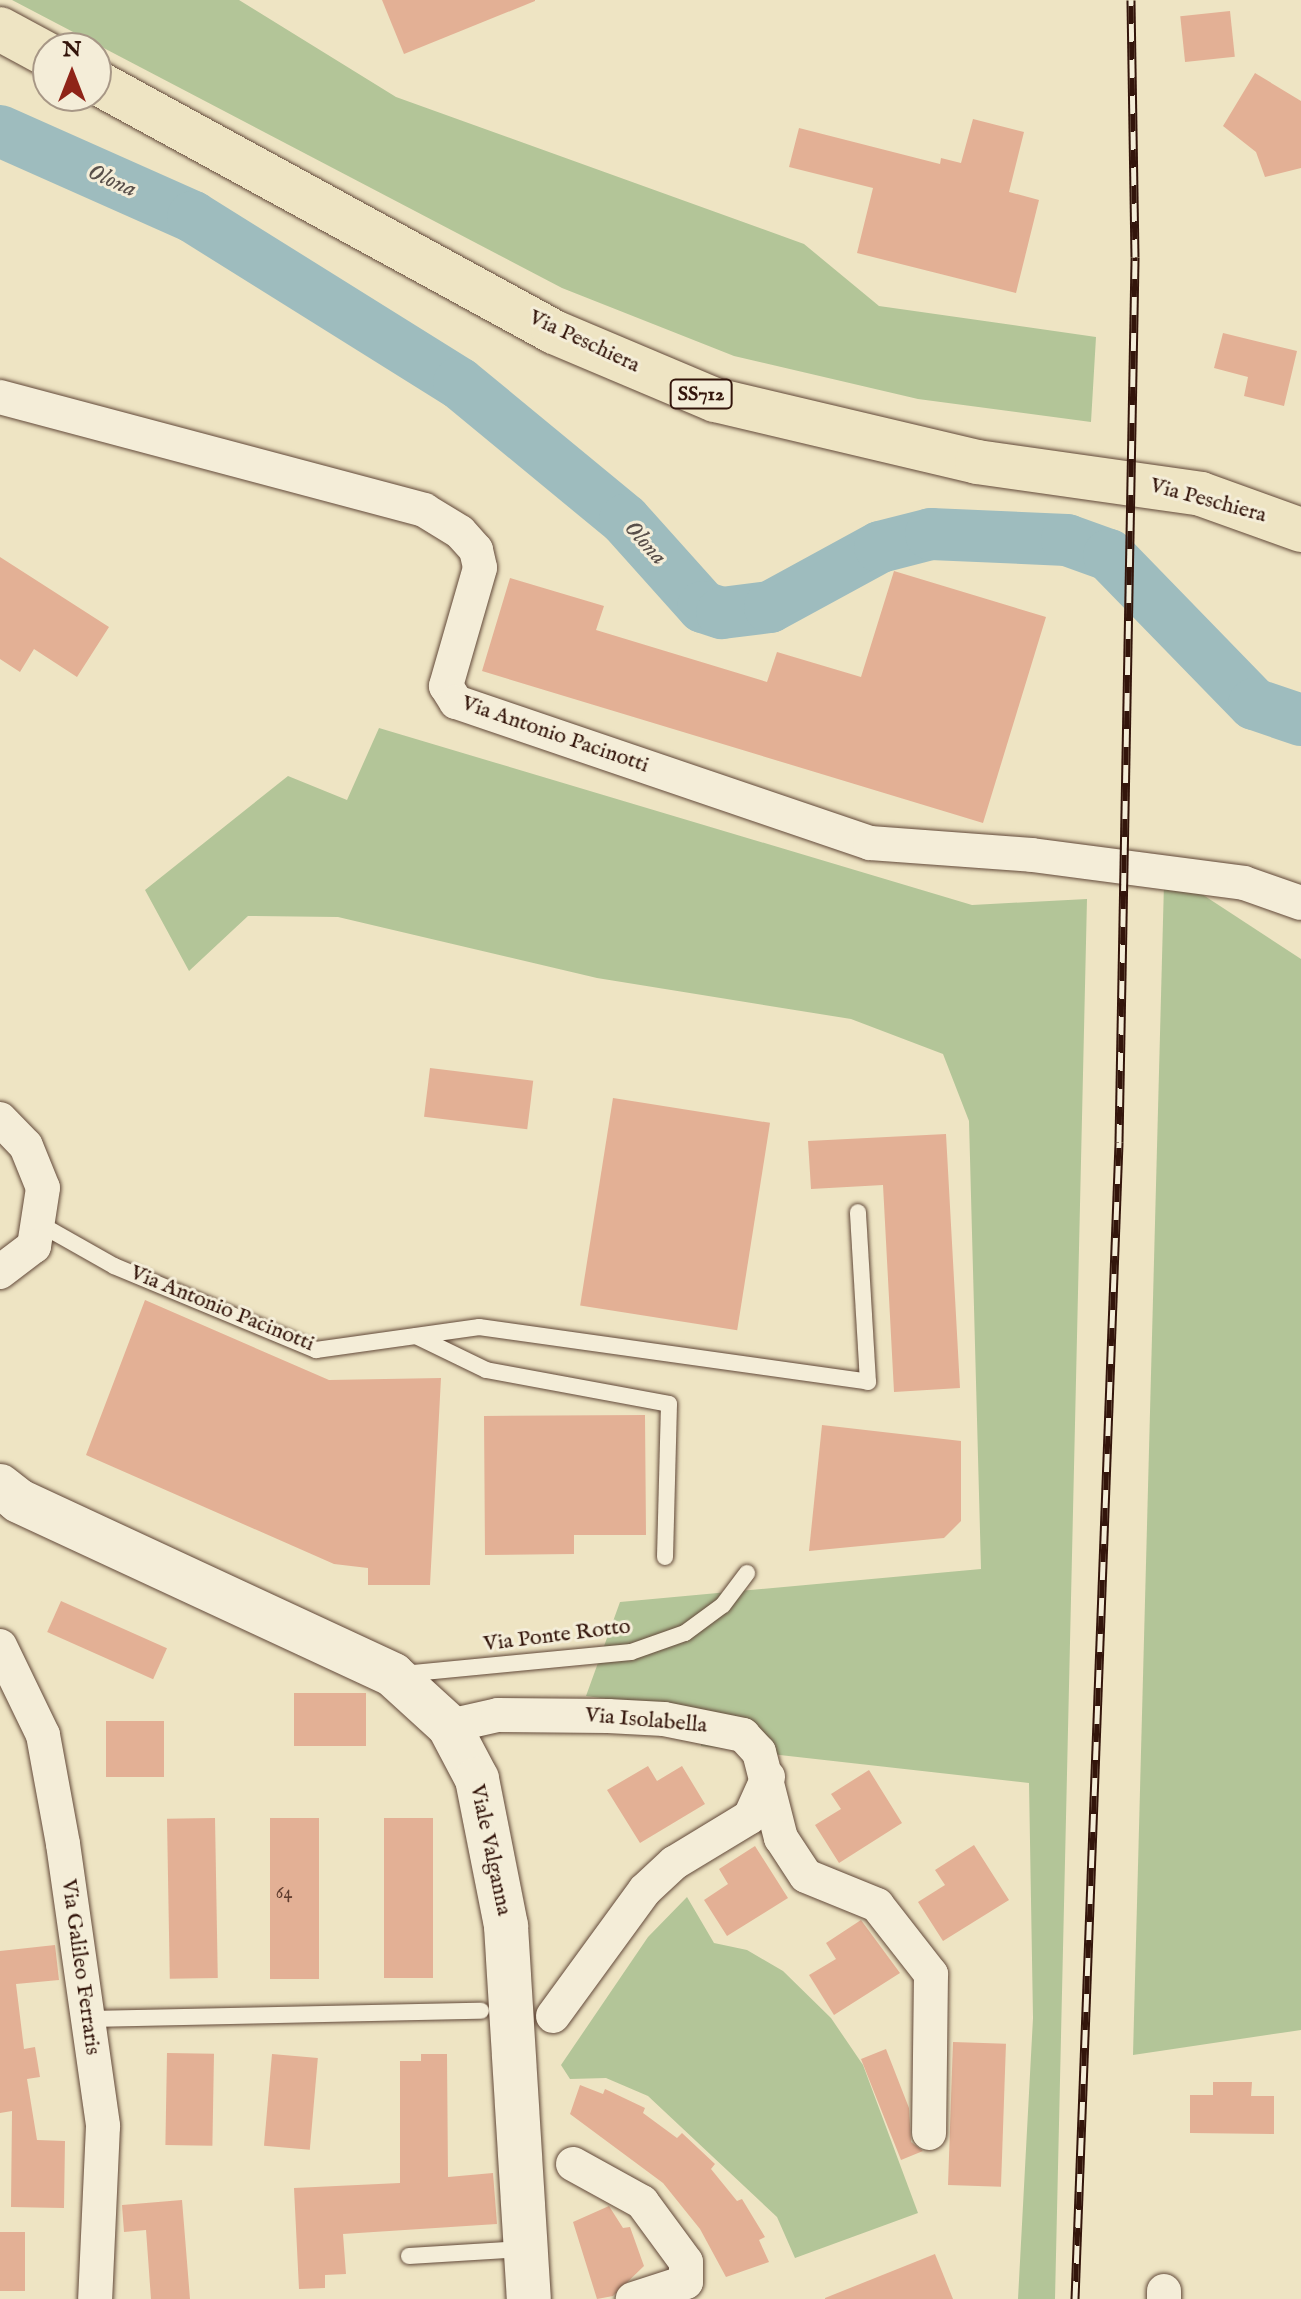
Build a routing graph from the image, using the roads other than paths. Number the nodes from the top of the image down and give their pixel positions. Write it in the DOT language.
graph roads {
  1 [pos="0,29"];
  2 [pos="32,46"];
  3 [pos="112,91"];
  4 [pos="0,397"];
  5 [pos="1301,530"];
  6 [pos="1301,903"];
  7 [pos="0,1119"];
  8 [pos="858,1212"];
  9 [pos="38,1223"];
  10 [pos="0,1272"];
  11 [pos="416,1336"];
  12 [pos="0,1486"];
  13 [pos="665,1557"];
  14 [pos="747,1573"];
  15 [pos="0,1646"];
  16 [pos="393,1675"];
  17 [pos="449,1726"];
  18 [pos="768,1777"];
  19 [pos="481,2011"];
  20 [pos="553,2016"];
  21 [pos="86,2019"];
  22 [pos="929,2133"];
  23 [pos="573,2164"];
  24 [pos="526,2249"];
  25 [pos="409,2256"];
  26 [pos="95,2299"];
  27 [pos="529,2299"];
  28 [pos="633,2299"];
  1 -- 2 [label="main road"];
  3 -- 5 [label="main road, Via Peschiera / SS712"];
  4 -- 6 [label="street, Via Antonio Pacinotti"];
  7 -- 9 [label="street"];
  8 -- 11 [label="lane, Via Antonio Pacinotti"];
  9 -- 10 [label="street"];
  9 -- 11 [label="lane, Via Antonio Pacinotti"];
  11 -- 13 [label="lane"];
  12 -- 16 [label="main road, Viale Valganna"];
  14 -- 16 [label="lane, Via Ponte Rotto"];
  15 -- 21 [label="street, Via Galileo Ferraris"];
  16 -- 17 [label="main road, Viale Valganna"];
  17 -- 18 [label="street, Via Isolabella"];
  17 -- 24 [label="main road, Viale Valganna"];
  18 -- 20 [label="street"];
  18 -- 22 [label="street, Via Isolabella"];
  19 -- 21 [label="lane"];
  21 -- 26 [label="street, Via Galileo Ferraris"];
  23 -- 28 [label="street"];
  24 -- 25 [label="lane"];
  24 -- 27 [label="main road, Viale Valganna"];
}
